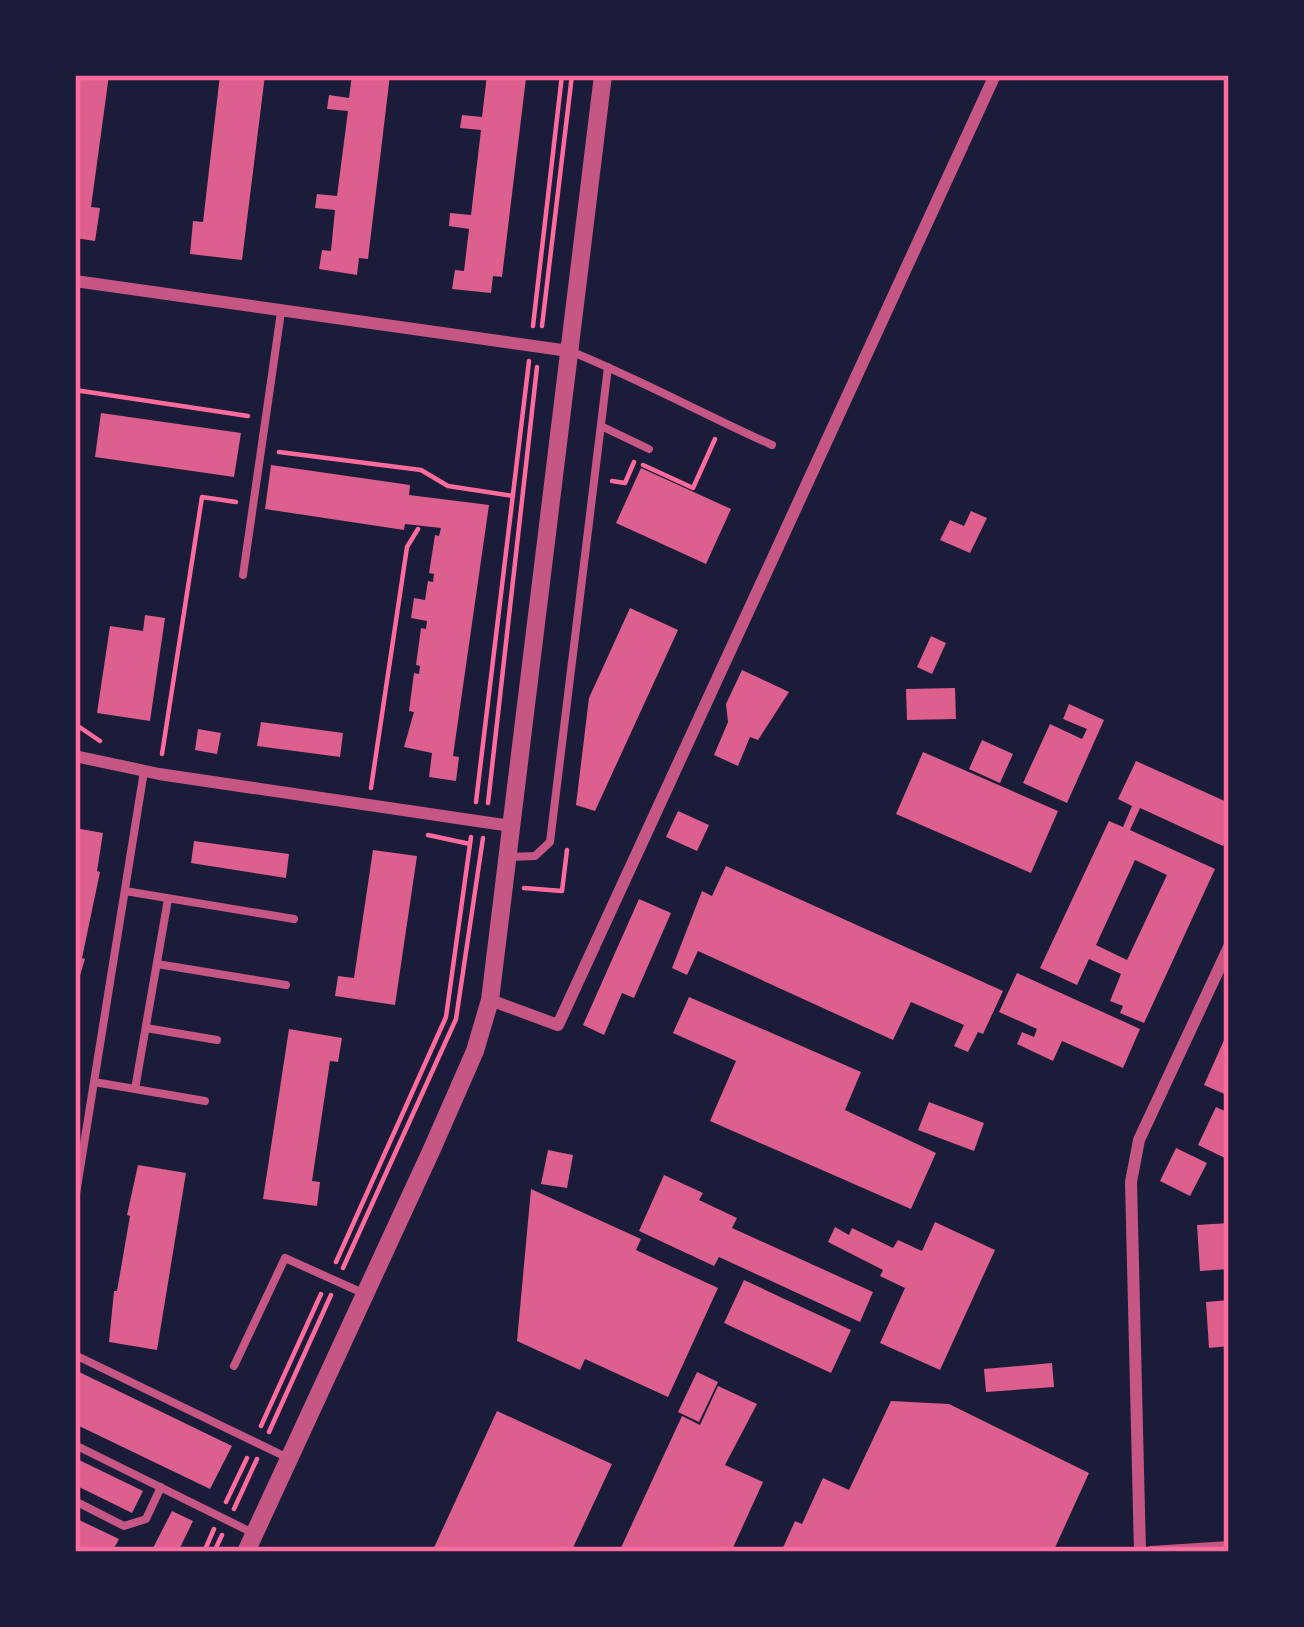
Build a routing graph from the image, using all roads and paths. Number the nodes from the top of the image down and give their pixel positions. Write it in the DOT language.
graph roads {
  1 [pos="603,75"];
  2 [pos="995,75"];
  3 [pos="75,281"];
  4 [pos="281,311"];
  5 [pos="568,351"];
  6 [pos="608,367"];
  7 [pos="75,390"];
  8 [pos="266,418"];
  9 [pos="722,423"];
  10 [pos="601,426"];
  11 [pos="772,445"];
  12 [pos="649,448"];
  13 [pos="261,450"];
  14 [pos="612,481"];
  15 [pos="513,496"];
  16 [pos="253,506"];
  17 [pos="418,530"];
  18 [pos="243,575"];
  19 [pos="75,757"];
  20 [pos="152,773"];
  21 [pos="369,805"];
  22 [pos="511,826"];
  23 [pos="508,856"];
  24 [pos="125,891"];
  25 [pos="168,898"];
  26 [pos="294,919"];
  27 [pos="1229,947"];
  28 [pos="157,964"];
  29 [pos="286,986"];
  30 [pos="490,1000"];
  31 [pos="146,1028"];
  32 [pos="217,1040"];
  33 [pos="94,1082"];
  34 [pos="135,1089"];
  35 [pos="205,1101"];
  36 [pos="75,1200"];
  37 [pos="366,1294"];
  38 [pos="75,1355"];
  39 [pos="234,1366"];
  40 [pos="75,1444"];
  41 [pos="290,1459"];
  42 [pos="161,1487"];
  43 [pos="75,1501"];
  44 [pos="250,1543"];
  45 [pos="1229,1547"];
  46 [pos="1140,1552"];
  47 [pos="1151,1552"];
  1 -- 5 [label="street"];
  2 -- 30 [label="street"];
  3 -- 4 [label="street"];
  4 -- 5 [label="street"];
  4 -- 8 [label="lane"];
  5 -- 6 [label="lane"];
  5 -- 22 [label="street"];
  6 -- 9 [label="lane"];
  6 -- 10 [label="lane"];
  7 -- 8 [label="path"];
  8 -- 13 [label="lane"];
  9 -- 11 [label="lane"];
  9 -- 14 [label="path"];
  10 -- 12 [label="lane"];
  10 -- 23 [label="lane"];
  13 -- 15 [label="path"];
  13 -- 16 [label="lane"];
  16 -- 18 [label="lane"];
  16 -- 20 [label="path"];
  17 -- 21 [label="path"];
  19 -- 20 [label="street"];
  20 -- 21 [label="street"];
  20 -- 24 [label="lane"];
  21 -- 22 [label="street"];
  22 -- 23 [label="street"];
  23 -- 30 [label="street"];
  24 -- 25 [label="lane"];
  24 -- 33 [label="lane"];
  25 -- 26 [label="lane"];
  25 -- 28 [label="lane"];
  27 -- 46 [label="street"];
  28 -- 29 [label="lane"];
  28 -- 31 [label="lane"];
  30 -- 37 [label="street"];
  31 -- 32 [label="lane"];
  31 -- 34 [label="lane"];
  33 -- 34 [label="lane"];
  33 -- 36 [label="lane"];
  34 -- 35 [label="lane"];
  37 -- 39 [label="lane"];
  37 -- 41 [label="street"];
  38 -- 41 [label="lane"];
  40 -- 42 [label="lane"];
  41 -- 44 [label="street"];
  42 -- 43 [label="lane"];
  42 -- 44 [label="lane"];
  45 -- 47 [label="street"];
}
